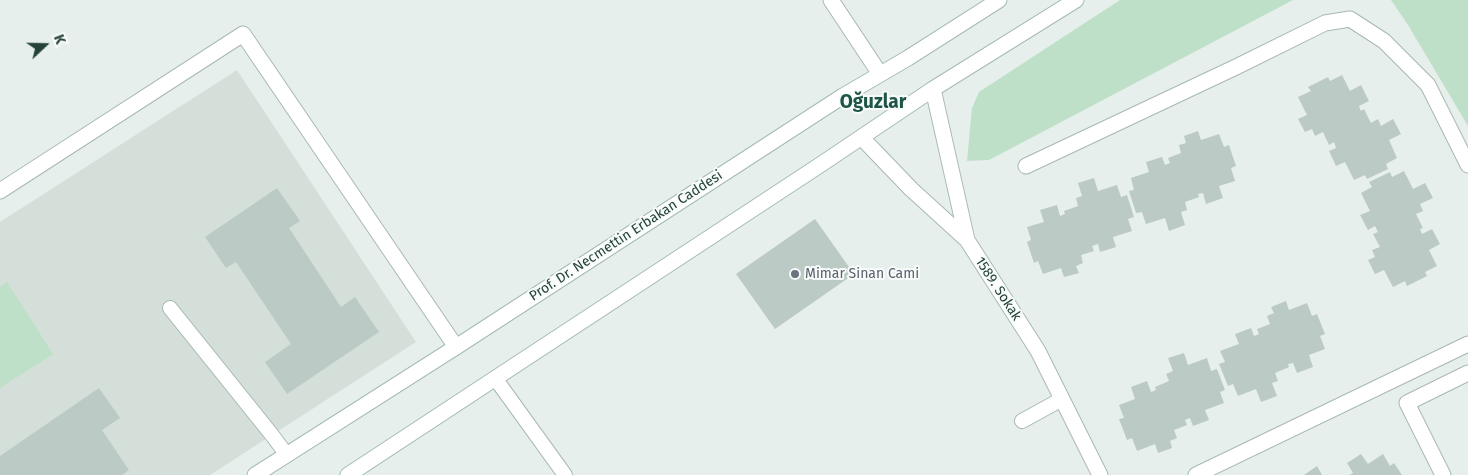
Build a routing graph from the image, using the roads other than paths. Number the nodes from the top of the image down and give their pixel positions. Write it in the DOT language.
graph roads {
  1 [pos="831,0"];
  2 [pos="999,0"];
  3 [pos="1076,0"];
  4 [pos="880,74"];
  5 [pos="933,89"];
  6 [pos="862,138"];
  7 [pos="1468,165"];
  8 [pos="1026,166"];
  9 [pos="0,190"];
  10 [pos="967,240"];
  11 [pos="170,308"];
  12 [pos="1468,344"];
  13 [pos="456,347"];
  14 [pos="1468,373"];
  15 [pos="495,378"];
  16 [pos="1062,399"];
  17 [pos="1022,421"];
  18 [pos="287,455"];
  19 [pos="255,475"];
  20 [pos="348,475"];
  21 [pos="565,475"];
  22 [pos="1100,475"];
  23 [pos="1196,475"];
  24 [pos="1443,475"];
  1 -- 4 [label="street"];
  2 -- 4 [label="street, Prof. Dr. Necmettin Erbakan Caddesi"];
  3 -- 5 [label="street"];
  4 -- 13 [label="street, Prof. Dr. Necmettin Erbakan Caddesi"];
  5 -- 6 [label="street"];
  5 -- 10 [label="street, 1589. Sokak"];
  6 -- 10 [label="street"];
  6 -- 15 [label="street"];
  7 -- 8 [label="street"];
  9 -- 13 [label="street"];
  10 -- 16 [label="street, 1589. Sokak"];
  11 -- 18 [label="lane"];
  12 -- 23 [label="street"];
  13 -- 18 [label="street, Prof. Dr. Necmettin Erbakan Caddesi"];
  14 -- 24 [label="street"];
  15 -- 20 [label="street"];
  15 -- 21 [label="lane"];
  16 -- 17 [label="lane"];
  16 -- 22 [label="street, 1589. Sokak"];
  18 -- 19 [label="street, Prof. Dr. Necmettin Erbakan Caddesi"];
}
